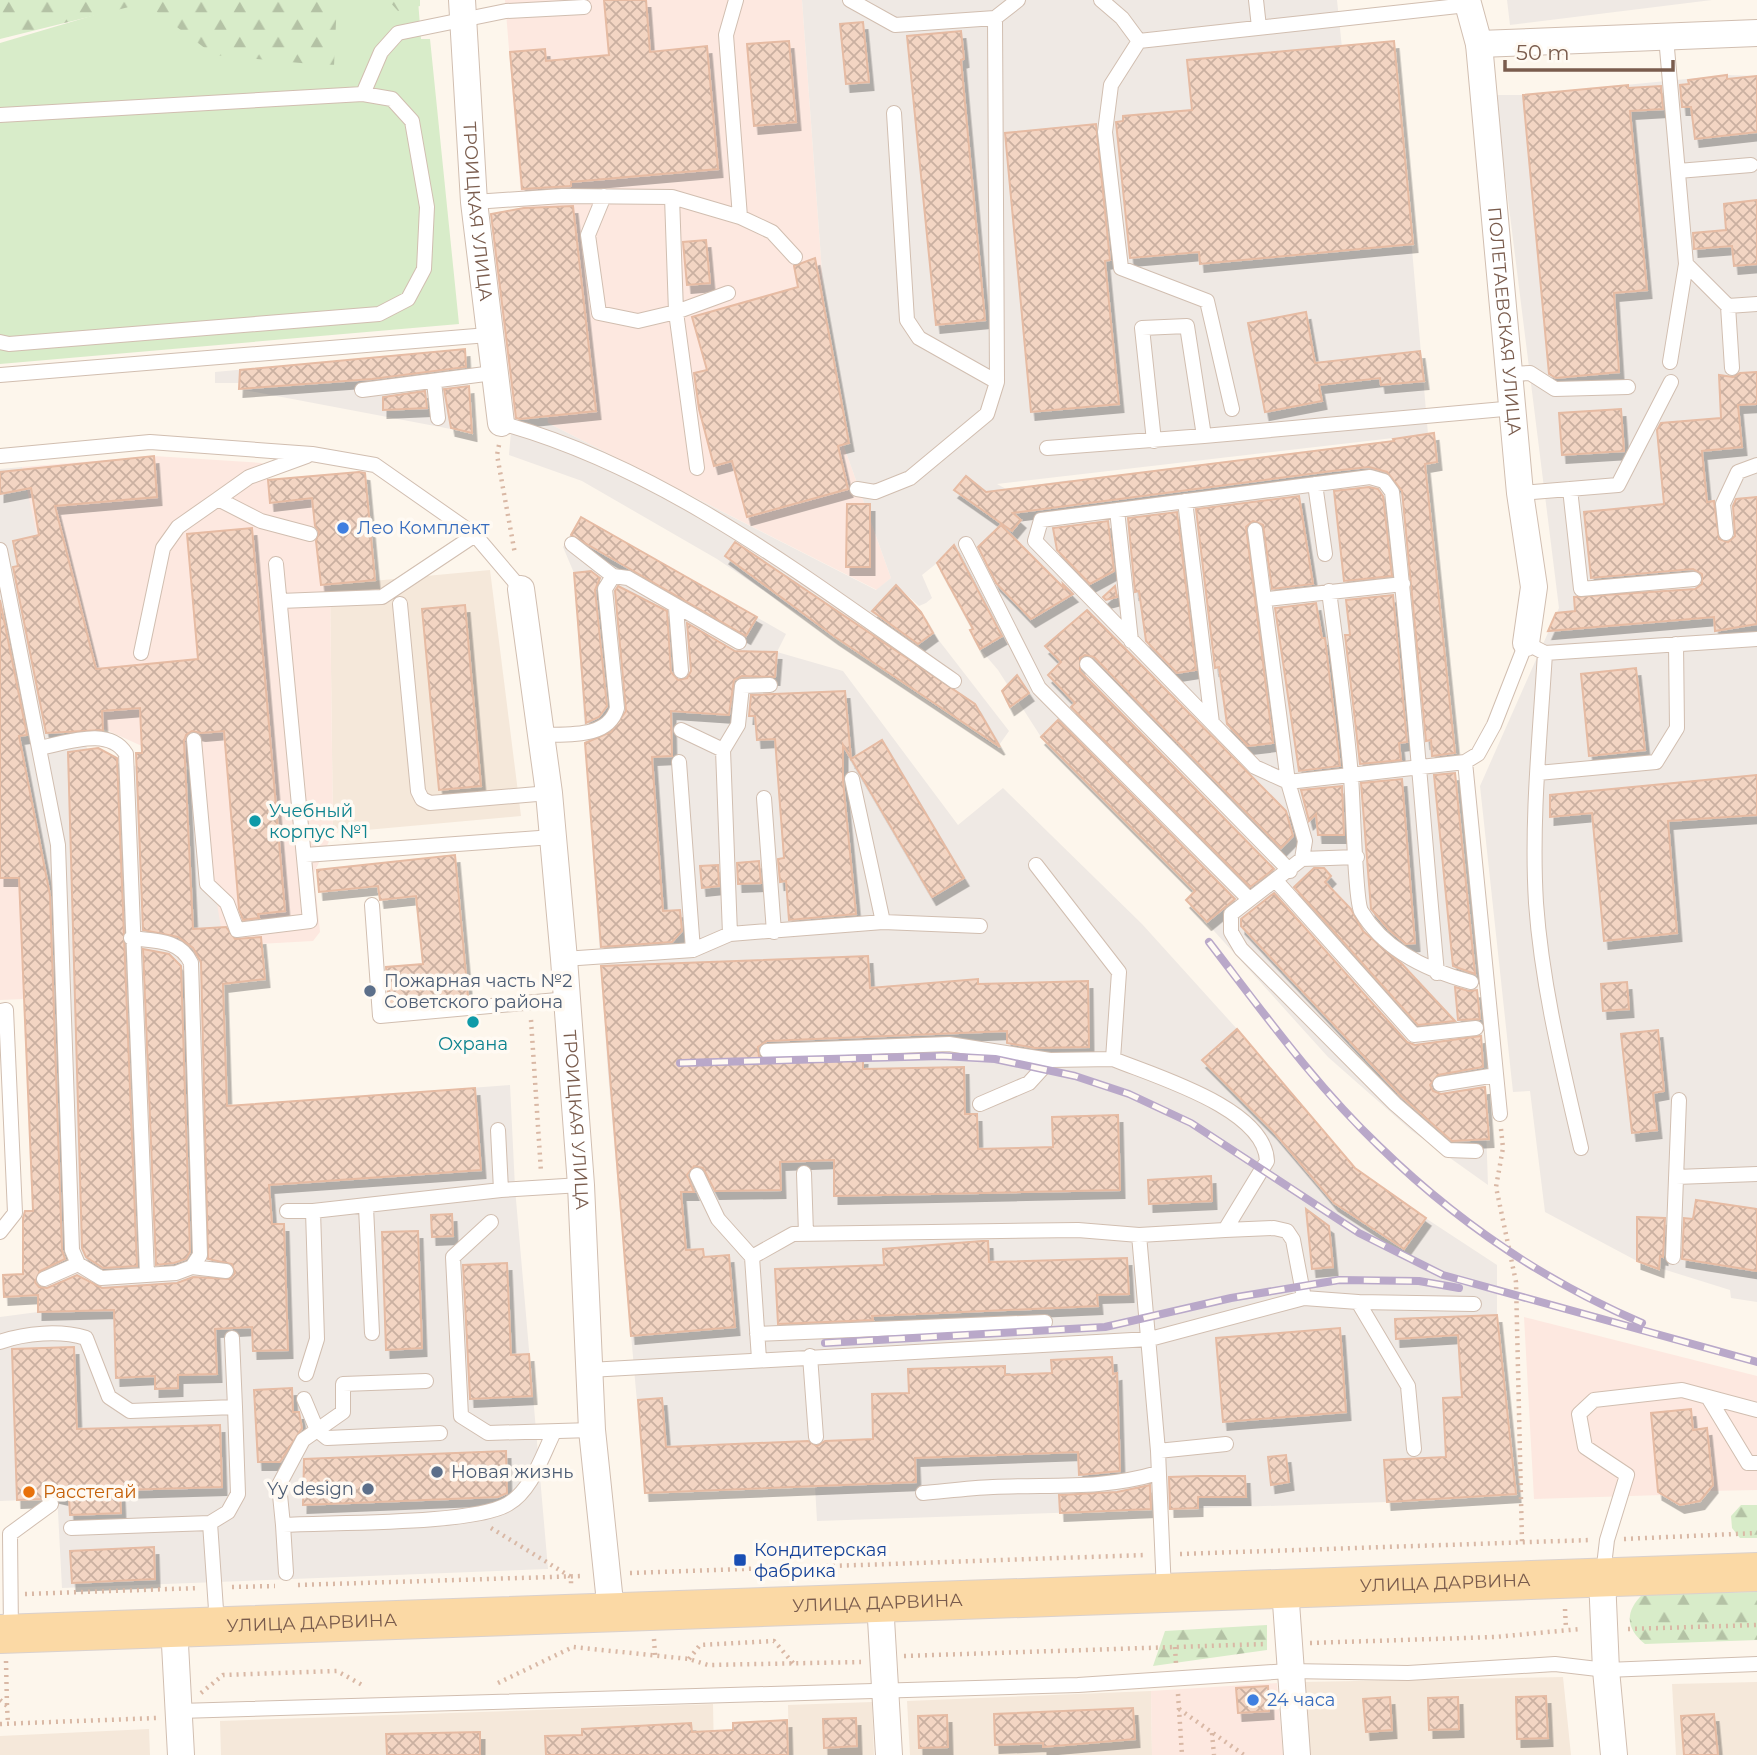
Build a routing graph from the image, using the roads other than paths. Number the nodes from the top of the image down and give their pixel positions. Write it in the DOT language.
graph roads {
  1 [pos="736,0"];
  2 [pos="850,0"];
  3 [pos="1018,0"];
  4 [pos="1101,0"];
  5 [pos="1256,0"];
  6 [pos="1467,2"];
  7 [pos="1418,5"];
  8 [pos="584,7"];
  9 [pos="463,9"];
  10 [pos="995,18"];
  11 [pos="1259,27"];
  12 [pos="1757,33"];
  13 [pos="1666,37"];
  14 [pos="1139,41"];
  15 [pos="1479,44"];
  16 [pos="363,94"];
  17 [pos="894,113"];
  18 [pos="0,116"];
  19 [pos="1751,165"];
  20 [pos="1678,171"];
  21 [pos="604,195"];
  22 [pos="672,197"];
  23 [pos="474,202"];
  24 [pos="740,217"];
  25 [pos="794,257"];
  26 [pos="1686,264"];
  27 [pos="728,293"];
  28 [pos="1757,304"];
  29 [pos="1728,306"];
  30 [pos="677,312"];
  31 [pos="488,335"];
  32 [pos="0,342"];
  33 [pos="1670,362"];
  34 [pos="1732,368"];
  35 [pos="493,373"];
  36 [pos="1510,374"];
  37 [pos="0,375"];
  38 [pos="434,382"];
  39 [pos="997,382"];
  40 [pos="1671,382"];
  41 [pos="1628,387"];
  42 [pos="362,390"];
  43 [pos="1515,408"];
  44 [pos="1232,409"];
  45 [pos="438,418"];
  46 [pos="501,423"];
  47 [pos="1204,436"];
  48 [pos="1154,441"];
  49 [pos="1047,448"];
  50 [pos="312,454"];
  51 [pos="0,456"];
  52 [pos="1757,465"];
  53 [pos="697,468"];
  54 [pos="1315,484"];
  55 [pos="857,489"];
  56 [pos="1570,489"];
  57 [pos="1520,493"];
  58 [pos="218,499"];
  59 [pos="1185,500"];
  60 [pos="1117,510"];
  61 [pos="1255,530"];
  62 [pos="1726,533"];
  63 [pos="310,534"];
  64 [pos="475,535"];
  65 [pos="572,544"];
  66 [pos="966,544"];
  67 [pos="0,550"];
  68 [pos="1325,554"];
  69 [pos="276,564"];
  70 [pos="613,576"];
  71 [pos="1694,579"];
  72 [pos="1403,584"];
  73 [pos="522,589"];
  74 [pos="1329,591"];
  75 [pos="1266,599"];
  76 [pos="280,601"];
  77 [pos="400,604"];
  78 [pos="676,608"];
  79 [pos="1757,639"];
  80 [pos="1131,641"];
  81 [pos="739,642"];
  82 [pos="1676,644"];
  83 [pos="1535,648"];
  84 [pos="141,653"];
  85 [pos="1087,664"];
  86 [pos="681,671"];
  87 [pos="954,681"];
  88 [pos="770,685"];
  89 [pos="1212,723"];
  90 [pos="681,730"];
  91 [pos="542,735"];
  92 [pos="194,740"];
  93 [pos="39,748"];
  94 [pos="723,750"];
  95 [pos="679,762"];
  96 [pos="1465,762"];
  97 [pos="1418,767"];
  98 [pos="1351,773"];
  99 [pos="1538,773"];
  100 [pos="852,779"];
  101 [pos="1289,782"];
  102 [pos="549,793"];
  103 [pos="764,798"];
  104 [pos="553,837"];
  105 [pos="305,855"];
  106 [pos="1357,857"];
  107 [pos="1302,859"];
  108 [pos="1037,865"];
  109 [pos="1290,871"];
  110 [pos="1277,882"];
  111 [pos="1249,899"];
  112 [pos="372,905"];
  113 [pos="883,922"];
  114 [pos="980,926"];
  115 [pos="774,932"];
  116 [pos="730,934"];
  117 [pos="131,938"];
  118 [pos="693,950"];
  119 [pos="564,959"];
  120 [pos="1437,973"];
  121 [pos="1471,982"];
  122 [pos="568,999"];
  123 [pos="0,1011"];
  124 [pos="1476,1028"];
  125 [pos="767,1051"];
  126 [pos="1113,1059"];
  127 [pos="1050,1060"];
  128 [pos="1496,1075"];
  129 [pos="1440,1084"];
  130 [pos="1679,1100"];
  131 [pos="980,1104"];
  132 [pos="1500,1114"];
  133 [pos="498,1130"];
  134 [pos="1581,1147"];
  135 [pos="1476,1151"];
  136 [pos="804,1173"];
  137 [pos="1757,1174"];
  138 [pos="698,1175"];
  139 [pos="1676,1177"];
  140 [pos="581,1185"];
  141 [pos="501,1190"];
  142 [pos="366,1207"];
  143 [pos="287,1211"];
  144 [pos="313,1211"];
  145 [pos="491,1222"];
  146 [pos="1225,1230"];
  147 [pos="0,1232"];
  148 [pos="806,1234"];
  149 [pos="1139,1235"];
  150 [pos="752,1257"];
  151 [pos="1673,1257"];
  152 [pos="78,1264"];
  153 [pos="192,1267"];
  154 [pos="226,1271"];
  155 [pos="147,1275"];
  156 [pos="44,1279"];
  157 [pos="1304,1298"];
  158 [pos="1358,1302"];
  159 [pos="1474,1304"];
  160 [pos="1045,1322"];
  161 [pos="372,1334"];
  162 [pos="757,1334"];
  163 [pos="232,1338"];
  164 [pos="1150,1339"];
  165 [pos="0,1342"];
  166 [pos="810,1356"];
  167 [pos="758,1359"];
  168 [pos="589,1370"];
  169 [pos="306,1374"];
  170 [pos="426,1381"];
  171 [pos="1708,1397"];
  172 [pos="304,1399"];
  173 [pos="235,1407"];
  174 [pos="1757,1409"];
  175 [pos="317,1430"];
  176 [pos="593,1430"];
  177 [pos="554,1432"];
  178 [pos="440,1433"];
  179 [pos="816,1437"];
  180 [pos="1226,1444"];
  181 [pos="1414,1449"];
  182 [pos="1158,1451"];
  183 [pos="1757,1463"];
  184 [pos="1158,1473"];
  185 [pos="923,1493"];
  186 [pos="51,1504"];
  187 [pos="210,1523"];
  188 [pos="283,1525"];
  189 [pos="71,1528"];
  190 [pos="1757,1572"];
  191 [pos="1163,1573"];
  192 [pos="1602,1578"];
  193 [pos="285,1579"];
  194 [pos="1285,1589"];
  195 [pos="880,1602"];
  196 [pos="215,1606"];
  197 [pos="611,1612"];
  198 [pos="174,1626"];
  199 [pos="6,1642"];
  200 [pos="1757,1664"];
  201 [pos="1606,1670"];
  202 [pos="1289,1671"];
  203 [pos="884,1690"];
  204 [pos="179,1714"];
  205 [pos="181,1755"];
  206 [pos="889,1755"];
  207 [pos="1297,1755"];
  208 [pos="1614,1755"];
  1 -- 24 [label="lane"];
  2 -- 10 [label="lane"];
  3 -- 10 [label="lane"];
  4 -- 14 [label="lane"];
  5 -- 11 [label="lane"];
  6 -- 7 [label="lane"];
  6 -- 15 [label="street, ПОЛЕТАЕВСКАЯ УЛИЦА"];
  7 -- 11 [label="lane"];
  8 -- 9 [label="lane"];
  9 -- 16 [label="lane"];
  9 -- 23 [label="street, ТРОИЦКАЯ УЛИЦА"];
  10 -- 39 [label="lane"];
  11 -- 14 [label="lane"];
  12 -- 13 [label="street"];
  13 -- 15 [label="street"];
  13 -- 20 [label="lane"];
  14 -- 44 [label="lane"];
  15 -- 36 [label="street, ПОЛЕТАЕВСКАЯ УЛИЦА"];
  16 -- 18 [label="lane"];
  16 -- 32 [label="lane"];
  17 -- 39 [label="lane"];
  19 -- 20 [label="lane"];
  20 -- 26 [label="lane"];
  21 -- 22 [label="lane"];
  21 -- 23 [label="lane"];
  21 -- 30 [label="lane"];
  22 -- 24 [label="lane"];
  22 -- 30 [label="lane"];
  23 -- 31 [label="street, ТРОИЦКАЯ УЛИЦА"];
  24 -- 25 [label="lane"];
  26 -- 29 [label="lane"];
  26 -- 33 [label="lane"];
  27 -- 30 [label="lane"];
  28 -- 29 [label="lane"];
  29 -- 34 [label="lane"];
  30 -- 53 [label="lane"];
  31 -- 35 [label="street, ТРОИЦКАЯ УЛИЦА"];
  31 -- 37 [label="lane"];
  35 -- 38 [label="lane"];
  35 -- 46 [label="street, ТРОИЦКАЯ УЛИЦА"];
  36 -- 41 [label="lane"];
  36 -- 43 [label="street, ПОЛЕТАЕВСКАЯ УЛИЦА"];
  38 -- 42 [label="lane"];
  38 -- 45 [label="lane"];
  39 -- 55 [label="lane"];
  40 -- 56 [label="lane"];
  43 -- 47 [label="lane"];
  43 -- 57 [label="street, ПОЛЕТАЕВСКАЯ УЛИЦА"];
  46 -- 87 [label="lane"];
  47 -- 48 [label="lane"];
  47 -- 48 [label="lane"];
  48 -- 49 [label="lane"];
  50 -- 51 [label="lane"];
  50 -- 58 [label="lane"];
  50 -- 64 [label="lane"];
  52 -- 62 [label="lane"];
  54 -- 59 [label="lane"];
  54 -- 68 [label="lane"];
  54 -- 72 [label="lane"];
  56 -- 57 [label="lane"];
  56 -- 71 [label="lane"];
  57 -- 83 [label="street, ПОЛЕТАЕВСКАЯ УЛИЦА"];
  58 -- 63 [label="lane"];
  58 -- 84 [label="lane"];
  59 -- 60 [label="lane"];
  59 -- 89 [label="lane"];
  60 -- 80 [label="lane"];
  60 -- 80 [label="lane"];
  61 -- 75 [label="lane"];
  64 -- 73 [label="lane"];
  64 -- 76 [label="lane"];
  65 -- 70 [label="lane"];
  66 -- 111 [label="lane"];
  67 -- 93 [label="lane"];
  69 -- 76 [label="lane"];
  70 -- 78 [label="lane"];
  70 -- 91 [label="lane"];
  72 -- 74 [label="lane"];
  72 -- 97 [label="lane"];
  73 -- 91 [label="street, ТРОИЦКАЯ УЛИЦА"];
  74 -- 75 [label="lane"];
  74 -- 98 [label="lane"];
  75 -- 101 [label="lane"];
  76 -- 105 [label="lane"];
  77 -- 102 [label="lane"];
  78 -- 81 [label="lane"];
  78 -- 86 [label="lane"];
  79 -- 82 [label="lane"];
  80 -- 89 [label="lane"];
  82 -- 83 [label="lane"];
  82 -- 99 [label="lane"];
  83 -- 96 [label="lane"];
  83 -- 99 [label="lane"];
  85 -- 109 [label="lane"];
  88 -- 94 [label="lane"];
  89 -- 101 [label="lane"];
  90 -- 94 [label="lane"];
  91 -- 102 [label="street, ТРОИЦКАЯ УЛИЦА"];
  92 -- 105 [label="lane"];
  93 -- 117 [label="lane"];
  93 -- 152 [label="lane"];
  94 -- 116 [label="lane"];
  95 -- 118 [label="lane"];
  96 -- 97 [label="lane"];
  96 -- 128 [label="lane"];
  97 -- 98 [label="lane"];
  97 -- 120 [label="lane"];
  98 -- 101 [label="lane"];
  98 -- 106 [label="lane"];
  99 -- 134 [label="lane"];
  100 -- 113 [label="lane"];
  101 -- 107 [label="lane"];
  102 -- 104 [label="street, ТРОИЦКАЯ УЛИЦА"];
  103 -- 115 [label="lane"];
  104 -- 105 [label="lane"];
  104 -- 119 [label="street, ТРОИЦКАЯ УЛИЦА"];
  106 -- 107 [label="lane"];
  106 -- 120 [label="lane"];
  107 -- 109 [label="lane"];
  108 -- 126 [label="lane"];
  109 -- 110 [label="lane"];
  110 -- 111 [label="lane"];
  110 -- 124 [label="lane"];
  111 -- 135 [label="lane"];
  112 -- 122 [label="lane"];
  113 -- 114 [label="lane"];
  113 -- 115 [label="lane"];
  115 -- 116 [label="lane"];
  116 -- 118 [label="lane"];
  117 -- 153 [label="lane"];
  117 -- 155 [label="lane"];
  118 -- 119 [label="lane"];
  119 -- 122 [label="street, ТРОИЦКАЯ УЛИЦА"];
  120 -- 121 [label="lane"];
  122 -- 140 [label="street, ТРОИЦКАЯ УЛИЦА"];
  123 -- 147 [label="lane"];
  125 -- 127 [label="lane"];
  126 -- 127 [label="lane"];
  126 -- 146 [label="lane"];
  127 -- 131 [label="lane"];
  128 -- 129 [label="lane"];
  128 -- 132 [label="lane"];
  130 -- 139 [label="lane"];
  133 -- 141 [label="lane"];
  136 -- 148 [label="lane"];
  137 -- 139 [label="lane"];
  138 -- 150 [label="lane"];
  139 -- 151 [label="lane"];
  140 -- 141 [label="lane"];
  140 -- 168 [label="street, ТРОИЦКАЯ УЛИЦА"];
  141 -- 142 [label="lane"];
  142 -- 144 [label="lane"];
  142 -- 161 [label="lane"];
  143 -- 144 [label="lane"];
  144 -- 169 [label="lane"];
  145 -- 177 [label="lane"];
  146 -- 149 [label="lane"];
  146 -- 157 [label="lane"];
  148 -- 149 [label="lane"];
  148 -- 150 [label="lane"];
  149 -- 164 [label="lane"];
  150 -- 162 [label="lane"];
  152 -- 155 [label="lane"];
  152 -- 156 [label="lane"];
  153 -- 154 [label="lane"];
  153 -- 155 [label="lane"];
  157 -- 158 [label="lane"];
  157 -- 164 [label="lane"];
  158 -- 159 [label="lane"];
  158 -- 181 [label="lane"];
  160 -- 162 [label="lane"];
  162 -- 167 [label="lane"];
  163 -- 173 [label="lane"];
  164 -- 166 [label="lane"];
  164 -- 182 [label="lane"];
  165 -- 173 [label="lane"];
  166 -- 167 [label="lane"];
  166 -- 179 [label="lane"];
  167 -- 168 [label="lane"];
  168 -- 176 [label="street, ТРОИЦКАЯ УЛИЦА"];
  170 -- 175 [label="lane"];
  171 -- 174 [label="lane"];
  171 -- 183 [label="lane"];
  171 -- 192 [label="lane"];
  172 -- 175 [label="lane"];
  173 -- 187 [label="lane"];
  175 -- 178 [label="lane"];
  175 -- 188 [label="lane"];
  176 -- 177 [label="lane"];
  176 -- 197 [label="street, ТРОИЦКАЯ УЛИЦА"];
  177 -- 188 [label="lane"];
  180 -- 182 [label="lane"];
  182 -- 184 [label="lane"];
  184 -- 185 [label="lane"];
  184 -- 191 [label="lane"];
  186 -- 199 [label="lane"];
  187 -- 189 [label="lane"];
  187 -- 196 [label="lane"];
  188 -- 193 [label="lane"];
  190 -- 192 [label="main road, УЛИЦА ДАРВИНА"];
  191 -- 194 [label="main road, УЛИЦА ДАРВИНА"];
  191 -- 195 [label="main road, УЛИЦА ДАРВИНА"];
  192 -- 194 [label="main road, УЛИЦА ДАРВИНА"];
  192 -- 201 [label="street"];
  194 -- 202 [label="street"];
  195 -- 197 [label="main road, УЛИЦА ДАРВИНА"];
  195 -- 203 [label="street"];
  196 -- 197 [label="main road, УЛИЦА ДАРВИНА"];
  196 -- 198 [label="main road, УЛИЦА ДАРВИНА"];
  198 -- 199 [label="main road, УЛИЦА ДАРВИНА"];
  198 -- 204 [label="street"];
  200 -- 201 [label="lane"];
  201 -- 202 [label="lane"];
  201 -- 208 [label="street"];
  202 -- 203 [label="lane"];
  202 -- 207 [label="street"];
  203 -- 204 [label="lane"];
  203 -- 206 [label="street"];
  204 -- 205 [label="street"];
}
